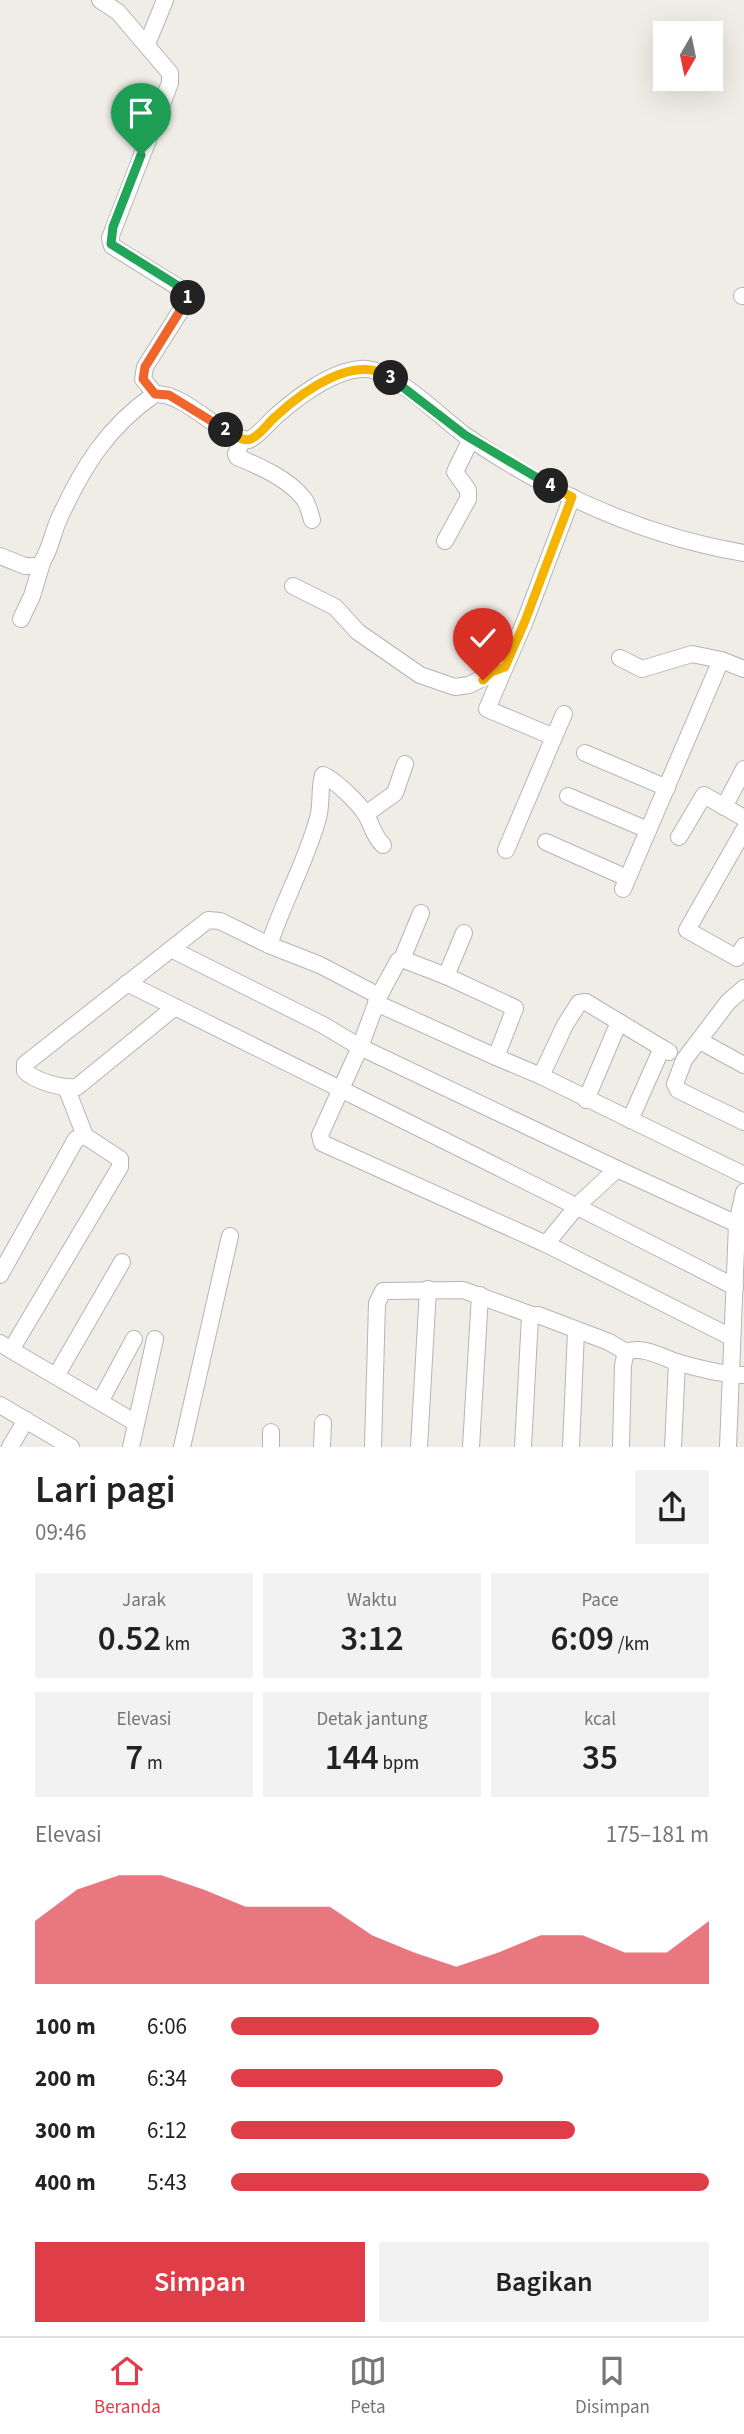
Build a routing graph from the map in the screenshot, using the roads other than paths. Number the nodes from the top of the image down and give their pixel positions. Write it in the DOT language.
graph roads {
  1 [pos="100,0"];
  2 [pos="165,0"];
  3 [pos="147,44"];
  4 [pos="155,394"];
  5 [pos="243,439"];
  6 [pos="471,439"];
  7 [pos="572,497"];
  8 [pos="313,520"];
  9 [pos="445,541"];
  10 [pos="744,552"];
  11 [pos="0,555"];
  12 [pos="42,563"];
  13 [pos="293,586"];
  14 [pos="21,619"];
  15 [pos="620,658"];
  16 [pos="721,660"];
  17 [pos="505,667"];
  18 [pos="744,677"];
  19 [pos="564,714"];
  20 [pos="554,737"];
  21 [pos="585,753"];
  22 [pos="405,764"];
  23 [pos="744,769"];
  24 [pos="667,788"];
  25 [pos="568,796"];
  26 [pos="724,807"];
  27 [pos="366,814"];
  28 [pos="744,818"];
  29 [pos="744,830"];
  30 [pos="648,831"];
  31 [pos="679,837"];
  32 [pos="546,842"];
  33 [pos="383,845"];
  34 [pos="506,850"];
  35 [pos="421,913"];
  36 [pos="464,933"];
  37 [pos="269,945"];
  38 [pos="744,946"];
  39 [pos="171,950"];
  40 [pos="402,959"];
  41 [pos="446,976"];
  42 [pos="127,983"];
  43 [pos="744,988"];
  44 [pos="377,1000"];
  45 [pos="728,1002"];
  46 [pos="175,1007"];
  47 [pos="744,1010"];
  48 [pos="619,1022"];
  49 [pos="699,1041"];
  50 [pos="360,1047"];
  51 [pos="662,1048"];
  52 [pos="496,1057"];
  53 [pos="684,1060"];
  54 [pos="744,1065"];
  55 [pos="541,1076"];
  56 [pos="66,1087"];
  57 [pos="340,1091"];
  58 [pos="586,1100"];
  59 [pos="630,1120"];
  60 [pos="744,1122"];
  61 [pos="85,1136"];
  62 [pos="617,1169"];
  63 [pos="744,1175"];
  64 [pos="744,1192"];
  65 [pos="578,1205"];
  66 [pos="737,1224"];
  67 [pos="230,1236"];
  68 [pos="547,1244"];
  69 [pos="122,1262"];
  70 [pos="0,1275"];
  71 [pos="736,1287"];
  72 [pos="428,1289"];
  73 [pos="480,1295"];
  74 [pos="532,1315"];
  75 [pos="576,1331"];
  76 [pos="134,1339"];
  77 [pos="155,1339"];
  78 [pos="735,1345"];
  79 [pos="5,1346"];
  80 [pos="626,1352"];
  81 [pos="677,1362"];
  82 [pos="735,1374"];
  83 [pos="56,1376"];
  84 [pos="100,1402"];
  85 [pos="0,1405"];
  86 [pos="26,1420"];
  87 [pos="136,1423"];
  88 [pos="323,1423"];
  89 [pos="10,1447"];
  90 [pos="70,1447"];
  91 [pos="131,1447"];
  92 [pos="182,1447"];
  93 [pos="322,1447"];
  94 [pos="373,1447"];
  95 [pos="419,1447"];
  96 [pos="471,1447"];
  97 [pos="523,1447"];
  98 [pos="571,1447"];
  99 [pos="621,1447"];
  100 [pos="673,1447"];
  101 [pos="728,1447"];
  1 -- 3 [label="street"];
  2 -- 3 [label="street"];
  3 -- 4 [label="street"];
  4 -- 5 [label="street"];
  4 -- 12 [label="street"];
  5 -- 6 [label="street"];
  5 -- 8 [label="street"];
  6 -- 7 [label="street"];
  6 -- 9 [label="street"];
  7 -- 10 [label="street"];
  7 -- 17 [label="street"];
  11 -- 12 [label="street"];
  12 -- 14 [label="street"];
  13 -- 17 [label="street"];
  15 -- 16 [label="street"];
  16 -- 18 [label="street"];
  16 -- 24 [label="street"];
  17 -- 20 [label="street"];
  19 -- 20 [label="street"];
  20 -- 34 [label="street"];
  21 -- 24 [label="street"];
  22 -- 27 [label="street"];
  23 -- 26 [label="street"];
  24 -- 30 [label="street"];
  25 -- 30 [label="street"];
  26 -- 28 [label="street"];
  26 -- 31 [label="street"];
  27 -- 33 [label="street"];
  27 -- 37 [label="street"];
  29 -- 38 [label="street"];
  30 -- 32 [label="street"];
  35 -- 40 [label="street"];
  36 -- 41 [label="street"];
  37 -- 39 [label="street"];
  37 -- 44 [label="street"];
  39 -- 42 [label="street"];
  39 -- 50 [label="street"];
  40 -- 41 [label="street"];
  40 -- 44 [label="street"];
  41 -- 52 [label="street"];
  42 -- 46 [label="street"];
  42 -- 56 [label="street"];
  43 -- 45 [label="street"];
  44 -- 50 [label="street"];
  44 -- 52 [label="street"];
  45 -- 47 [label="street"];
  45 -- 49 [label="street"];
  46 -- 56 [label="street"];
  46 -- 57 [label="street"];
  48 -- 51 [label="street"];
  48 -- 55 [label="street"];
  48 -- 58 [label="street"];
  49 -- 53 [label="street"];
  49 -- 54 [label="street"];
  50 -- 57 [label="street"];
  50 -- 62 [label="street"];
  51 -- 53 [label="street"];
  51 -- 59 [label="street"];
  52 -- 55 [label="street"];
  53 -- 60 [label="street"];
  55 -- 58 [label="street"];
  56 -- 61 [label="street"];
  57 -- 65 [label="street"];
  57 -- 68 [label="street"];
  58 -- 59 [label="street"];
  59 -- 63 [label="street"];
  61 -- 70 [label="street"];
  61 -- 79 [label="street"];
  62 -- 65 [label="street"];
  62 -- 66 [label="street"];
  64 -- 66 [label="street"];
  65 -- 68 [label="street"];
  65 -- 71 [label="street"];
  66 -- 71 [label="street"];
  67 -- 92 [label="street"];
  68 -- 78 [label="street"];
  69 -- 83 [label="street"];
  71 -- 78 [label="street"];
  72 -- 73 [label="street"];
  72 -- 94 [label="street"];
  72 -- 95 [label="street"];
  73 -- 74 [label="street"];
  73 -- 96 [label="street"];
  74 -- 75 [label="street"];
  74 -- 97 [label="street"];
  75 -- 80 [label="street"];
  75 -- 98 [label="street"];
  76 -- 84 [label="street"];
  77 -- 87 [label="street"];
  78 -- 82 [label="street"];
  79 -- 83 [label="street"];
  80 -- 81 [label="street"];
  80 -- 99 [label="street"];
  81 -- 82 [label="street"];
  81 -- 100 [label="street"];
  82 -- 101 [label="street"];
  83 -- 84 [label="street"];
  84 -- 87 [label="street"];
  85 -- 86 [label="street"];
  86 -- 89 [label="street"];
  86 -- 90 [label="street"];
  87 -- 91 [label="street"];
  88 -- 93 [label="street"];
}
